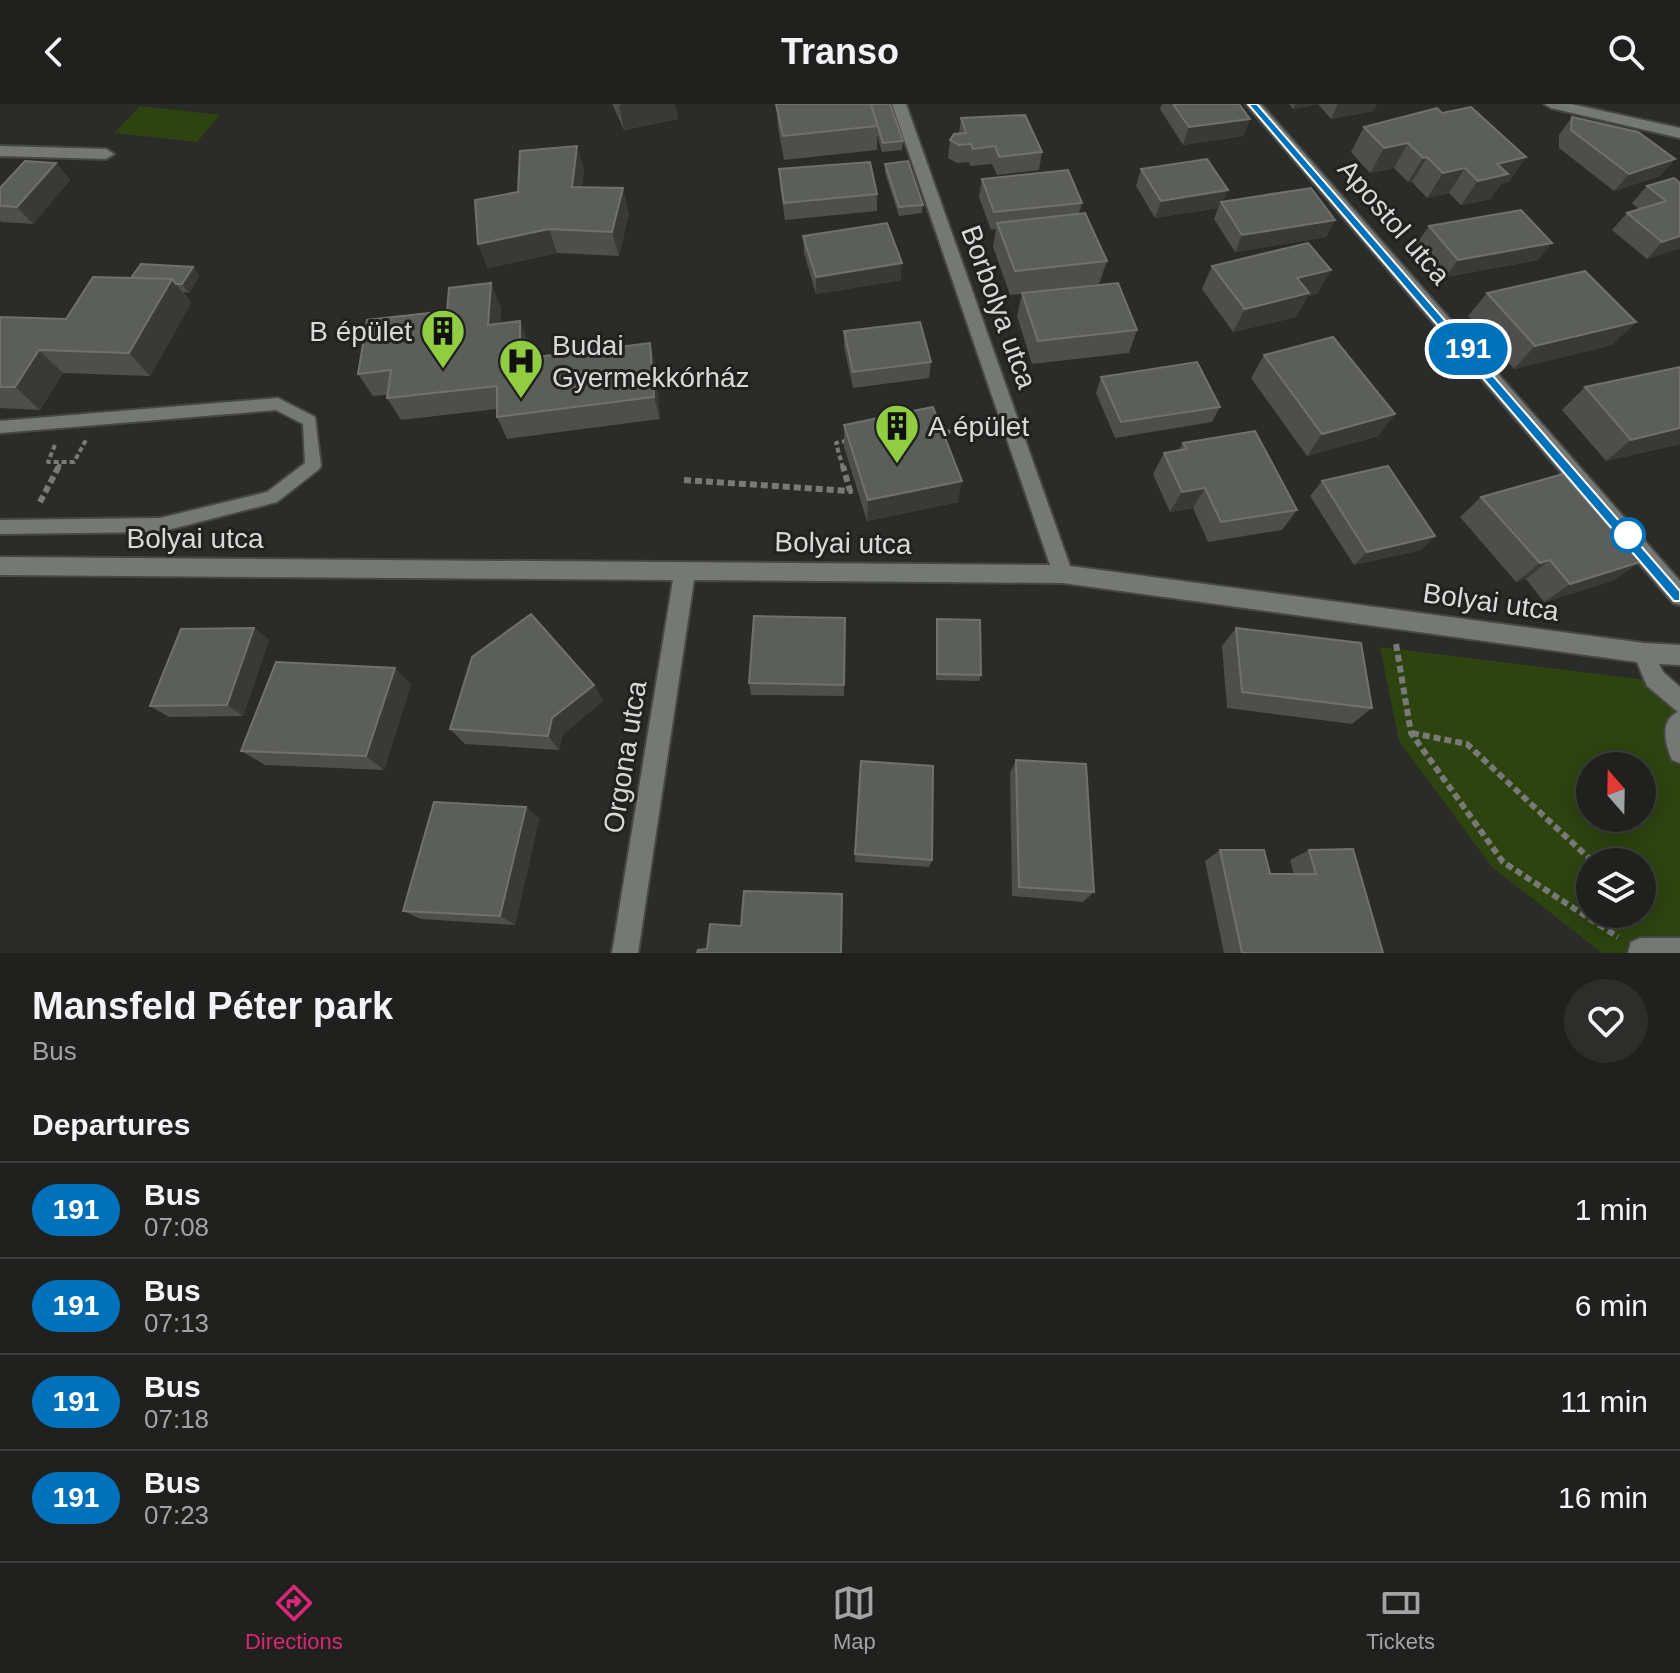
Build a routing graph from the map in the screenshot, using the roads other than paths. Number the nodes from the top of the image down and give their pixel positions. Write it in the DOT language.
graph roads {
  1 [pos="899,104"];
  2 [pos="1253,104"];
  3 [pos="1551,104"];
  4 [pos="1680,133"];
  5 [pos="0,151"];
  6 [pos="106,154"];
  7 [pos="0,427"];
  8 [pos="0,527"];
  9 [pos="0,566"];
  10 [pos="685,569"];
  11 [pos="1063,574"];
  12 [pos="1680,596"];
  13 [pos="1644,653"];
  14 [pos="1680,655"];
  15 [pos="1680,702"];
  16 [pos="1680,722"];
  17 [pos="1680,752"];
  18 [pos="1640,951"];
  19 [pos="1680,951"];
  20 [pos="625,953"];
  1 -- 11 [label="street, Borbolya utca"];
  2 -- 12 [label="street, Apostol utca"];
  3 -- 4 [label="street"];
  5 -- 6 [label="street"];
  7 -- 8 [label="lane"];
  9 -- 10 [label="street, Bolyai utca"];
  10 -- 11 [label="street, Bolyai utca"];
  10 -- 20 [label="street, Orgona utca"];
  11 -- 13 [label="street, Bolyai utca"];
  13 -- 14 [label="street, Bolyai utca"];
  13 -- 15 [label="street"];
  16 -- 17 [label="street"];
  18 -- 19 [label="street"];
}
